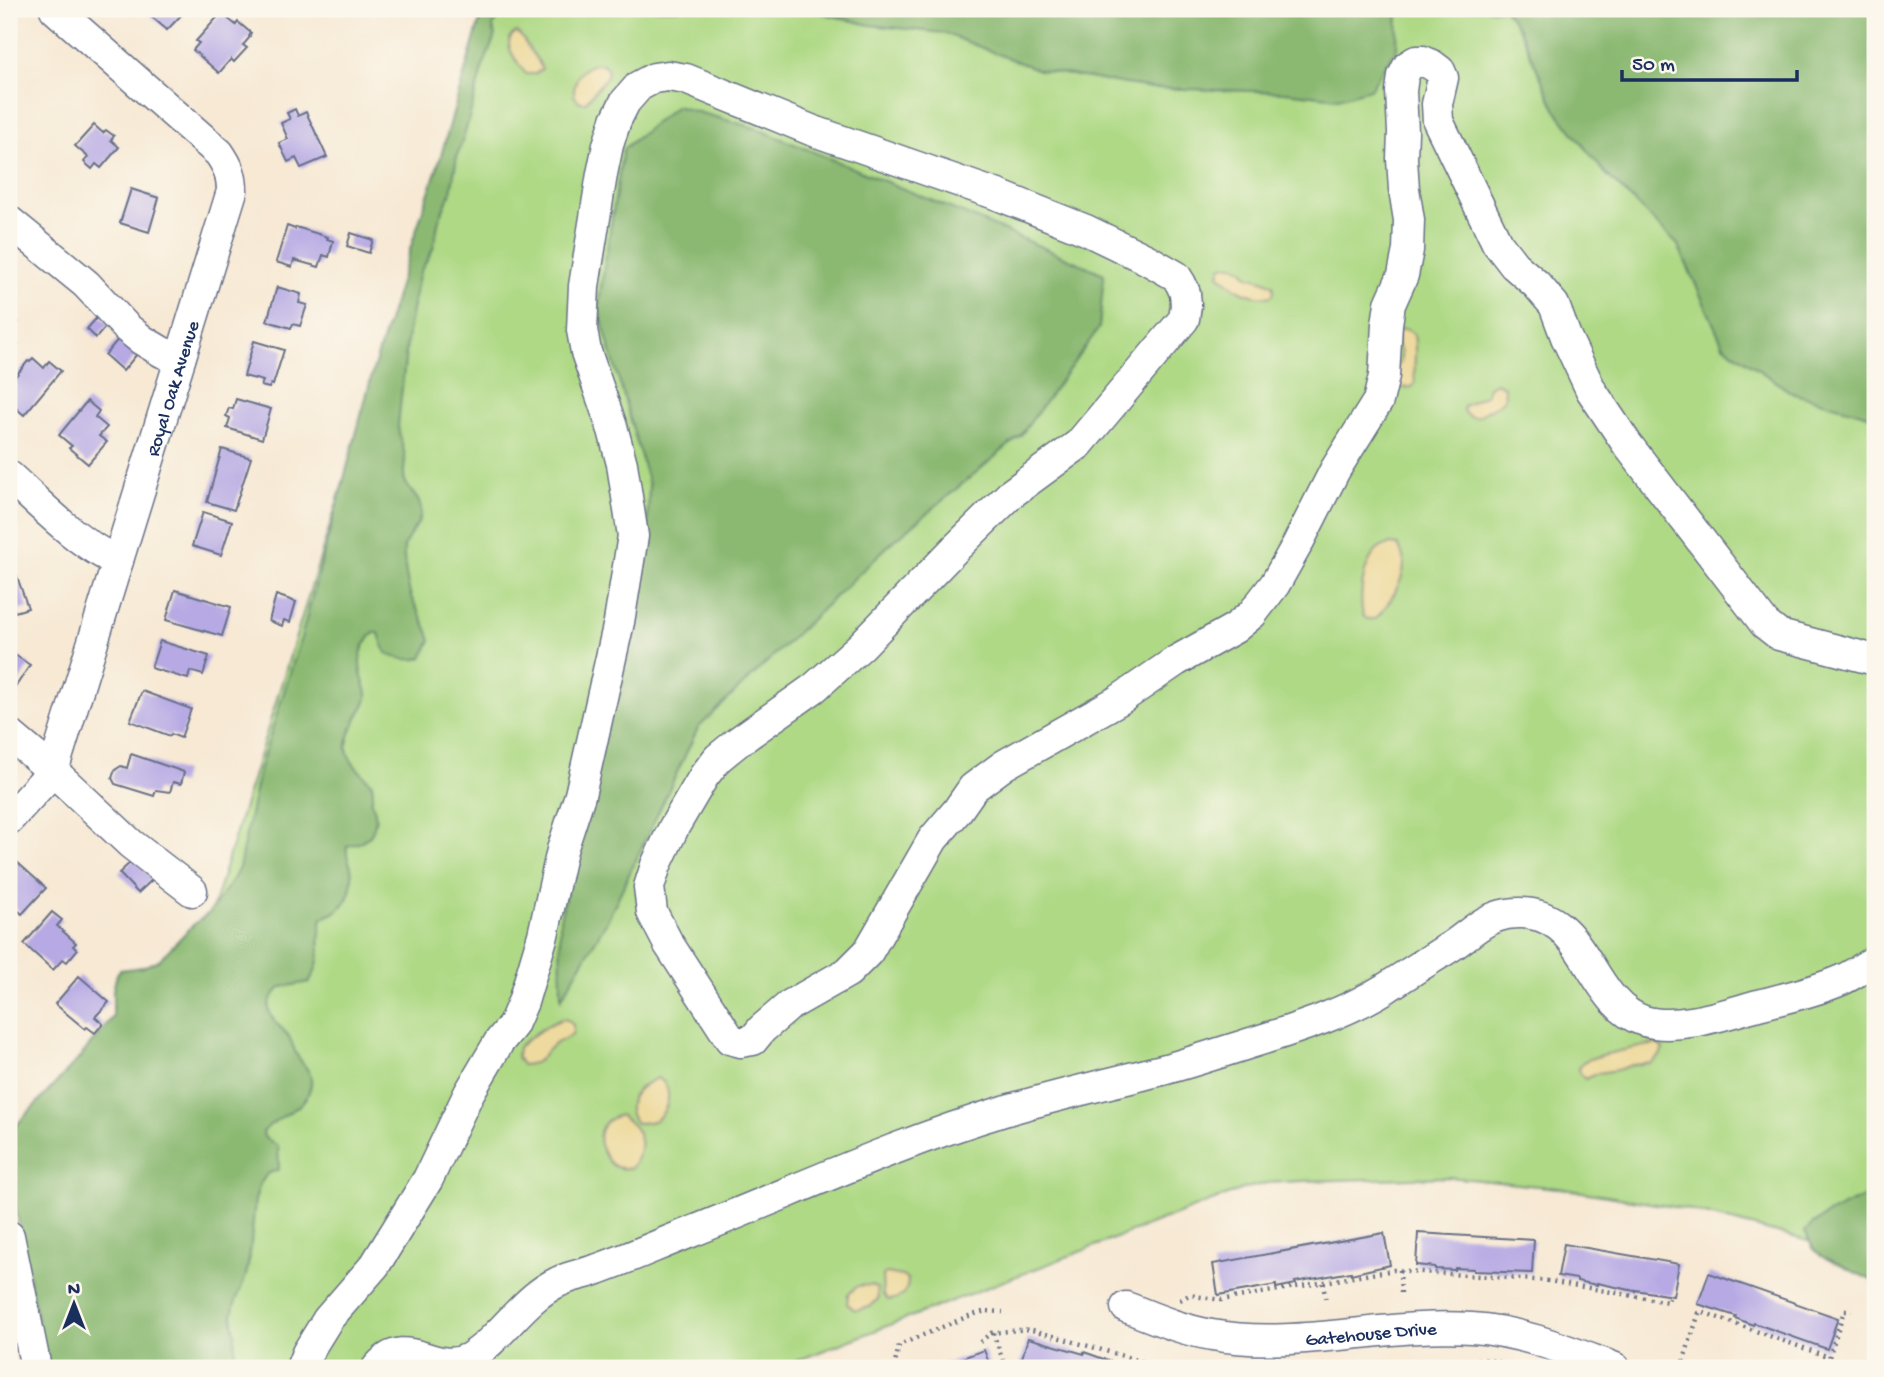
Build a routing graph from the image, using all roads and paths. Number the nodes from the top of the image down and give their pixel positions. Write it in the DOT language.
graph roads {
  1 [pos="55,9"];
  2 [pos="9,221"];
  3 [pos="180,359"];
  4 [pos="9,476"];
  5 [pos="118,561"];
  6 [pos="1875,660"];
  7 [pos="9,734"];
  8 [pos="53,771"];
  9 [pos="9,819"];
  10 [pos="192,891"];
  11 [pos="1875,961"];
  12 [pos="9,1236"];
  13 [pos="1400,1270"];
  14 [pos="1323,1283"];
  15 [pos="1401,1296"];
  16 [pos="1669,1298"];
  17 [pos="1180,1300"];
  18 [pos="1326,1303"];
  19 [pos="1126,1307"];
  20 [pos="1852,1311"];
  21 [pos="1003,1312"];
  22 [pos="993,1333"];
  23 [pos="980,1342"];
  24 [pos="1391,1360"];
  25 [pos="36,1368"];
  26 [pos="301,1368"];
  27 [pos="377,1368"];
  28 [pos="894,1368"];
  29 [pos="1006,1368"];
  30 [pos="1150,1368"];
  31 [pos="1392,1368"];
  32 [pos="1429,1368"];
  33 [pos="1495,1368"];
  34 [pos="1615,1368"];
  35 [pos="1682,1368"];
  1 -- 3 [label="street, Royal Oak Avenue"];
  2 -- 3 [label="street"];
  3 -- 5 [label="street, Royal Oak Avenue"];
  4 -- 5 [label="street"];
  5 -- 8 [label="street, Royal Oak Avenue"];
  6 -- 26 [label="street"];
  7 -- 8 [label="street"];
  8 -- 9 [label="street, Royal Oak Avenue"];
  8 -- 10 [label="street"];
  11 -- 27 [label="street"];
  12 -- 25 [label="street"];
  13 -- 14 [label="path"];
  13 -- 15 [label="path"];
  13 -- 16 [label="path"];
  14 -- 17 [label="path"];
  14 -- 18 [label="path"];
  19 -- 34 [label="street, Gatehouse Drive"];
  20 -- 35 [label="path"];
  21 -- 28 [label="path"];
  22 -- 23 [label="path"];
  22 -- 29 [label="path"];
  22 -- 30 [label="path"];
  24 -- 31 [label="path"];
  32 -- 33 [label="path"];
}
